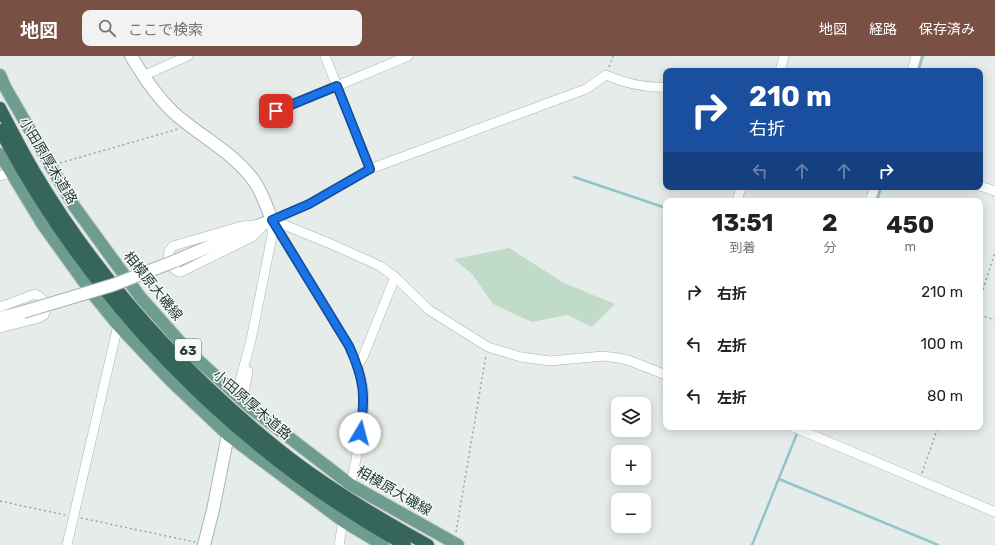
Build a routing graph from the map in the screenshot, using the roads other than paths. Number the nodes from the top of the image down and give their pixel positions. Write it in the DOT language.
graph roads {
  1 [pos="131,56"];
  2 [pos="188,56"];
  3 [pos="325,56"];
  4 [pos="408,56"];
  5 [pos="784,56"];
  6 [pos="916,56"];
  7 [pos="781,68"];
  8 [pos="913,68"];
  9 [pos="0,75"];
  10 [pos="143,76"];
  11 [pos="337,86"];
  12 [pos="663,87"];
  13 [pos="0,108"];
  14 [pos="276,111"];
  15 [pos="0,130"];
  16 [pos="0,154"];
  17 [pos="370,169"];
  18 [pos="6,175"];
  19 [pos="983,187"];
  20 [pos="995,191"];
  21 [pos="268,222"];
  22 [pos="395,276"];
  23 [pos="92,292"];
  24 [pos="45,306"];
  25 [pos="0,307"];
  26 [pos="0,318"];
  27 [pos="118,325"];
  28 [pos="0,328"];
  29 [pos="357,365"];
  30 [pos="663,375"];
  31 [pos="240,395"];
  32 [pos="801,430"];
  33 [pos="228,435"];
  34 [pos="230,452"];
  35 [pos="351,485"];
  36 [pos="213,510"];
  37 [pos="995,512"];
  38 [pos="343,521"];
  39 [pos="452,544"];
  40 [pos="68,545"];
  41 [pos="204,545"];
  42 [pos="339,545"];
  43 [pos="383,545"];
  44 [pos="405,545"];
  45 [pos="428,545"];
  1 -- 10 [label="street"];
  2 -- 10 [label="street"];
  3 -- 11 [label="street"];
  4 -- 11 [label="street"];
  5 -- 7 [label="street"];
  6 -- 8 [label="street"];
  9 -- 31 [label="main road, 相模原大磯線 / 63"];
  10 -- 21 [label="street"];
  11 -- 14 [label="street"];
  11 -- 17 [label="street"];
  12 -- 17 [label="street"];
  13 -- 45 [label="highway, 小田原厚木道路"];
  15 -- 44 [label="highway, 小田原厚木道路"];
  16 -- 18 [label="main road, 63"];
  17 -- 21 [label="street"];
  18 -- 23 [label="main road, 63"];
  19 -- 20 [label="street"];
  21 -- 21 [label="street"];
  21 -- 22 [label="street"];
  21 -- 26 [label="street, bridge"];
  21 -- 29 [label="street"];
  21 -- 31 [label="street"];
  22 -- 29 [label="street"];
  22 -- 30 [label="street"];
  23 -- 24 [label="street"];
  23 -- 27 [label="main road, 63"];
  24 -- 25 [label="street"];
  24 -- 28 [label="street"];
  27 -- 33 [label="main road, 63"];
  27 -- 40 [label="street"];
  29 -- 35 [label="street"];
  31 -- 35 [label="main road, 相模原大磯線 / 63"];
  32 -- 37 [label="street"];
  33 -- 36 [label="street"];
  33 -- 38 [label="main road, 63"];
  34 -- 36 [label="street"];
  35 -- 39 [label="main road, 相模原大磯線 / 63"];
  36 -- 41 [label="street"];
  38 -- 42 [label="street"];
  38 -- 43 [label="main road, 63"];
}
